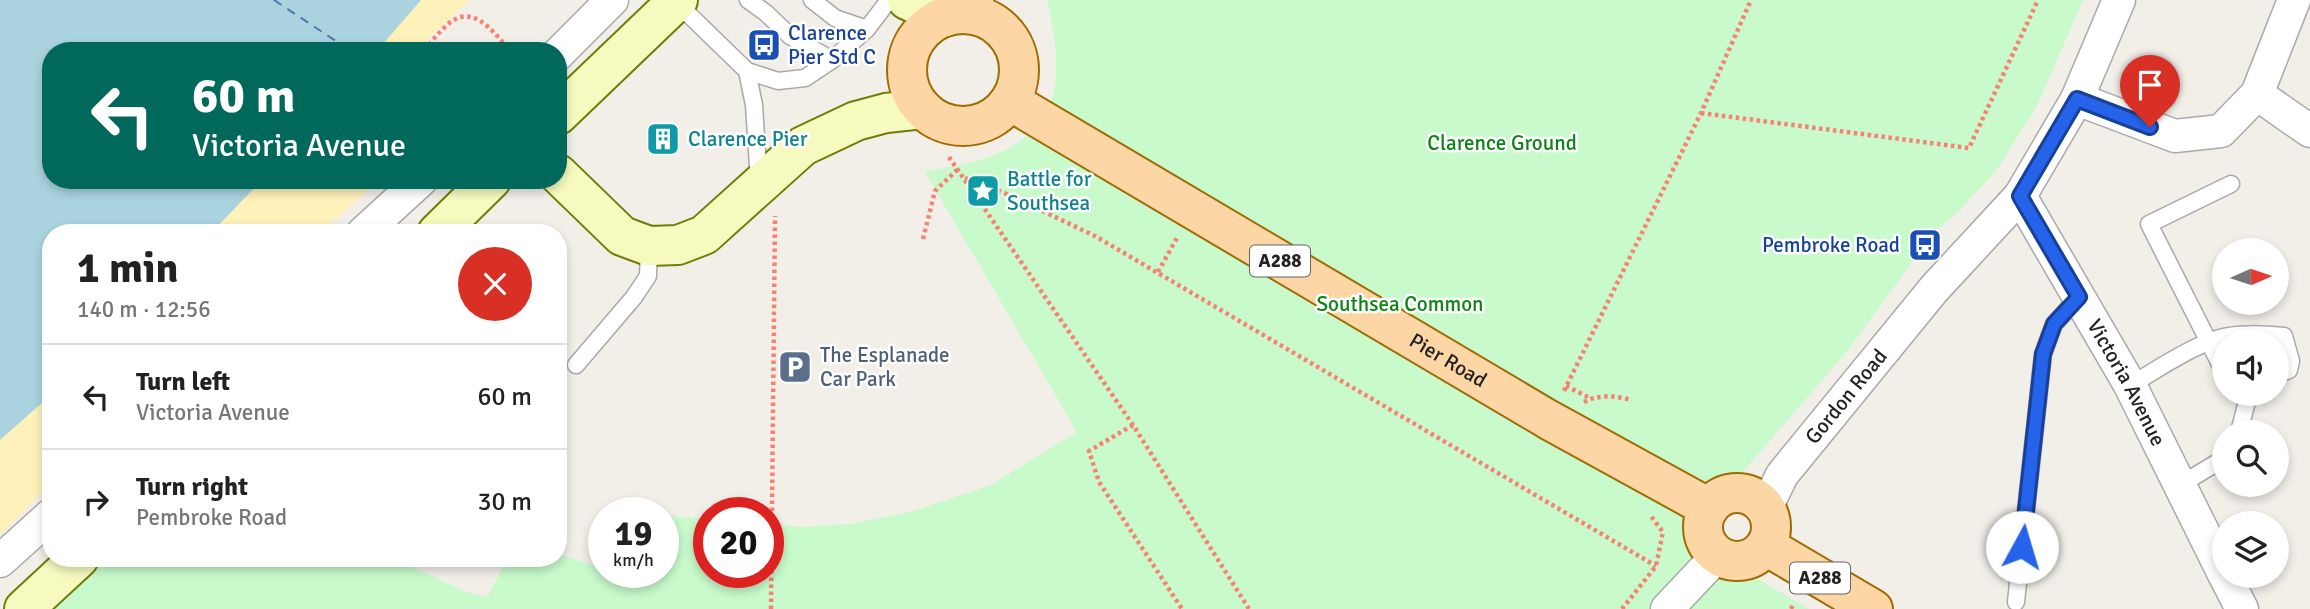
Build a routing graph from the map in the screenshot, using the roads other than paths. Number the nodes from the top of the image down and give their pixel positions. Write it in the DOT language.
graph roads {
  1 [pos="612,0"];
  2 [pos="748,0"];
  3 [pos="813,0"];
  4 [pos="889,0"];
  5 [pos="907,0"];
  6 [pos="2119,0"];
  7 [pos="2294,0"];
  8 [pos="677,1"];
  9 [pos="970,11"];
  10 [pos="867,29"];
  11 [pos="567,45"];
  12 [pos="832,60"];
  13 [pos="747,71"];
  14 [pos="2257,94"];
  15 [pos="2077,99"];
  16 [pos="1010,101"];
  17 [pos="567,106"];
  18 [pos="923,109"];
  19 [pos="2310,131"];
  20 [pos="567,183"];
  21 [pos="2231,184"];
  22 [pos="411,189"];
  23 [pos="482,189"];
  24 [pos="2020,196"];
  25 [pos="767,200"];
  26 [pos="373,224"];
  27 [pos="446,224"];
  28 [pos="649,246"];
  29 [pos="2079,297"];
  30 [pos="2212,341"];
  31 [pos="2209,342"];
  32 [pos="2212,348"];
  33 [pos="576,365"];
  34 [pos="2130,385"];
  35 [pos="2242,406"];
  36 [pos="2245,406"];
  37 [pos="2244,410"];
  38 [pos="2242,420"];
  39 [pos="2212,466"];
  40 [pos="2180,485"];
  41 [pos="1709,508"];
  42 [pos="1766,508"];
  43 [pos="42,523"];
  44 [pos="1766,546"];
  45 [pos="2212,549"];
  46 [pos="1718,555"];
  47 [pos="0,561"];
  48 [pos="69,567"];
  49 [pos="2232,588"];
  50 [pos="2016,602"];
  51 [pos="24,609"];
  52 [pos="1667,609"];
  53 [pos="1874,609"];
  54 [pos="2242,609"];
  1 -- 11 [label="street"];
  2 -- 12 [label="lane"];
  3 -- 10 [label="lane"];
  4 -- 10 [label="lane"];
  5 -- 9 [label="street"];
  6 -- 15 [label="street"];
  7 -- 14 [label="street"];
  8 -- 13 [label="lane"];
  8 -- 17 [label="street"];
  9 -- 16 [label="main road"];
  9 -- 18 [label="main road"];
  10 -- 12 [label="lane"];
  12 -- 13 [label="lane"];
  13 -- 25 [label="lane"];
  14 -- 15 [label="street"];
  14 -- 19 [label="street"];
  15 -- 24 [label="street"];
  16 -- 18 [label="main road"];
  16 -- 41 [label="main road, Pier Road / A288"];
  18 -- 25 [label="street"];
  20 -- 28 [label="street"];
  21 -- 31 [label="lane"];
  22 -- 26 [label="street"];
  23 -- 27 [label="street"];
  24 -- 29 [label="street, Victoria Avenue"];
  24 -- 42 [label="street, Gordon Road"];
  25 -- 28 [label="street"];
  28 -- 33 [label="lane"];
  29 -- 34 [label="street, Victoria Avenue"];
  29 -- 50 [label="lane"];
  30 -- 31 [label="lane"];
  31 -- 32 [label="lane"];
  31 -- 34 [label="lane"];
  34 -- 40 [label="street, Victoria Avenue"];
  35 -- 37 [label="lane"];
  36 -- 37 [label="lane"];
  37 -- 38 [label="lane"];
  39 -- 40 [label="lane"];
  40 -- 45 [label="street, Victoria Avenue"];
  41 -- 42 [label="main road"];
  41 -- 46 [label="main road"];
  42 -- 44 [label="main road, A288"];
  43 -- 47 [label="street"];
  44 -- 46 [label="main road, A288"];
  44 -- 53 [label="main road, A288"];
  46 -- 52 [label="street"];
  48 -- 51 [label="street"];
  49 -- 54 [label="street, Victoria Avenue"];
}
